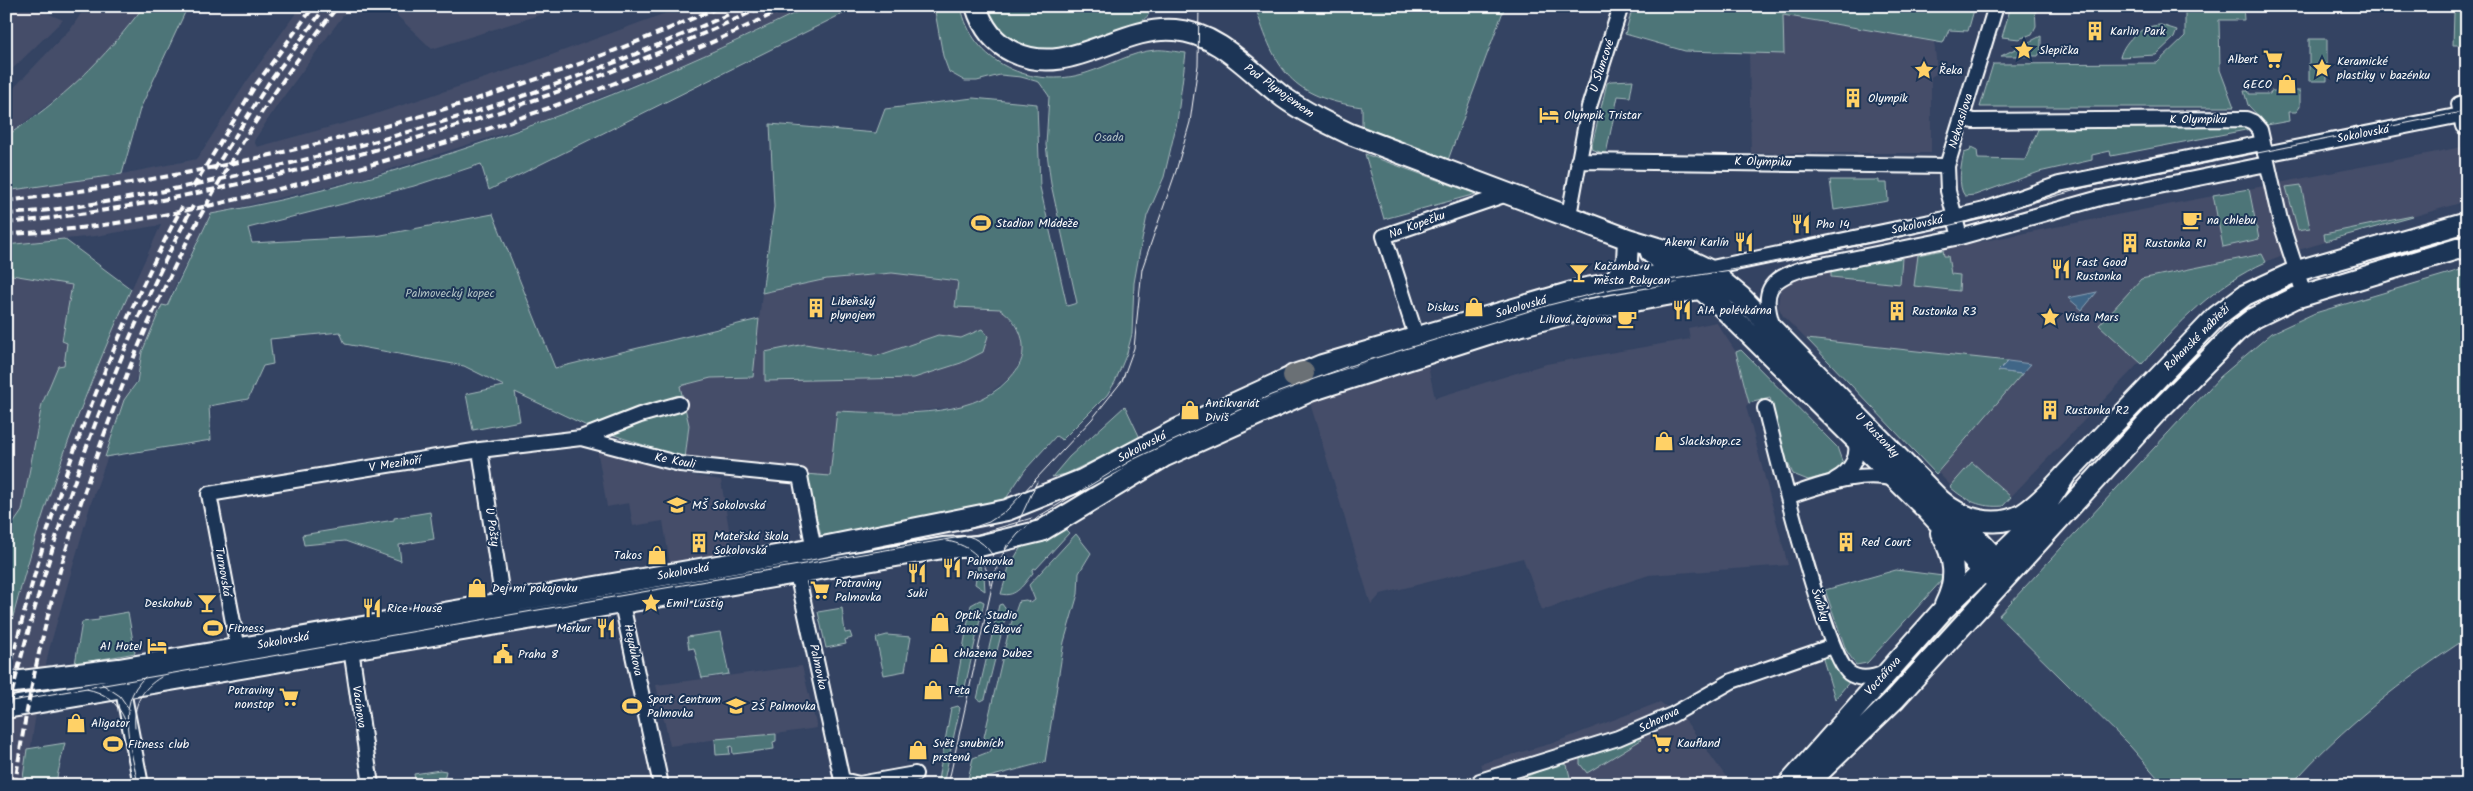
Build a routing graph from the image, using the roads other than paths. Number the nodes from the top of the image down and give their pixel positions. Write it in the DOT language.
graph roads {
  1 [pos="976,6"];
  2 [pos="1621,6"];
  3 [pos="1996,6"];
  4 [pos="2465,114"];
  5 [pos="1962,117"];
  6 [pos="2265,154"];
  7 [pos="1578,161"];
  8 [pos="1947,166"];
  9 [pos="1511,193"];
  10 [pos="1570,215"];
  11 [pos="1954,217"];
  12 [pos="2467,222"];
  13 [pos="1960,237"];
  14 [pos="1628,239"];
  15 [pos="2467,246"];
  16 [pos="2297,271"];
  17 [pos="1679,272"];
  18 [pos="1713,273"];
  19 [pos="1614,282"];
  20 [pos="1700,288"];
  21 [pos="2304,294"];
  22 [pos="1774,330"];
  23 [pos="1418,342"];
  24 [pos="679,404"];
  25 [pos="1765,408"];
  26 [pos="1854,436"];
  27 [pos="581,438"];
  28 [pos="480,450"];
  29 [pos="2066,474"];
  30 [pos="1898,481"];
  31 [pos="1830,483"];
  32 [pos="209,494"];
  33 [pos="1789,496"];
  34 [pos="1934,505"];
  35 [pos="814,550"];
  36 [pos="793,554"];
  37 [pos="1990,565"];
  38 [pos="797,574"];
  39 [pos="2003,581"];
  40 [pos="503,603"];
  41 [pos="622,604"];
  42 [pos="1942,611"];
  43 [pos="349,640"];
  44 [pos="1833,646"];
  45 [pos="238,649"];
  46 [pos="1885,673"];
  47 [pos="6,683"];
  48 [pos="123,686"];
  49 [pos="6,708"];
  50 [pos="915,774"];
  51 [pos="839,782"];
  52 [pos="1481,783"];
  53 [pos="141,785"];
  54 [pos="371,785"];
  55 [pos="662,785"];
  56 [pos="1788,785"];
  57 [pos="1806,785"];
  1 -- 9 [label="main road, Pod Plynojemem"];
  2 -- 7 [label="street, U Sluncové"];
  3 -- 5 [label="street, Nekvasilova"];
  4 -- 6 [label="street, Sokolovská"];
  5 -- 6 [label="street, K Olympiku"];
  5 -- 8 [label="street, Nekvasilova"];
  6 -- 11 [label="street, Sokolovská"];
  6 -- 13 [label="street, Sokolovská"];
  6 -- 16 [label="street, K Olympiku"];
  7 -- 8 [label="street, K Olympiku"];
  7 -- 10 [label="street, U Sluncové"];
  8 -- 11 [label="street, Nekvasilova"];
  9 -- 10 [label="main road, Pod Plynojemem"];
  9 -- 23 [label="street, Na Kopečku"];
  10 -- 14 [label="main road, Pod Plynojemem"];
  11 -- 13 [label="street, Nekvasilova"];
  11 -- 18 [label="street, Sokolovská"];
  12 -- 16 [label="main road, Rohanské nábřeží"];
  13 -- 22 [label="street, Sokolovská"];
  14 -- 17 [label="main road, Pod Plynojemem"];
  14 -- 18 [label="main road, Pod Plynojemem"];
  14 -- 19 [label="main road"];
  15 -- 21 [label="main road, Rohanské nábřeží"];
  16 -- 21 [label="street, K Olympiku"];
  16 -- 29 [label="main road, Rohanské nábřeží"];
  17 -- 18 [label="main road, Sokolovská"];
  17 -- 19 [label="main road, Sokolovská"];
  17 -- 20 [label="main road, Pod Plynojemem"];
  18 -- 20 [label="main road, Sokolovská"];
  18 -- 22 [label="main road, U Rustonky"];
  19 -- 23 [label="main road, Sokolovská"];
  20 -- 23 [label="main road, Sokolovská"];
  20 -- 26 [label="main road, U Rustonky"];
  21 -- 39 [label="main road, Rohanské nábřeží"];
  22 -- 34 [label="main road, U Rustonky"];
  23 -- 35 [label="main road, Sokolovská"];
  23 -- 38 [label="main road, Sokolovská"];
  24 -- 27 [label="street"];
  25 -- 33 [label="street, Švábky"];
  26 -- 30 [label="main road, U Rustonky"];
  26 -- 31 [label="street"];
  27 -- 28 [label="street, V Mezihoří"];
  27 -- 35 [label="street, Ke Kouli"];
  28 -- 32 [label="street, V Mezihoří"];
  28 -- 40 [label="street, U Pošty"];
  29 -- 34 [label="main road, U Rustonky"];
  29 -- 37 [label="main road, Rohanské nábřeží"];
  30 -- 31 [label="street"];
  30 -- 34 [label="main road, U Rustonky"];
  31 -- 33 [label="street"];
  32 -- 45 [label="street, Turnovská"];
  33 -- 44 [label="street, Švábky"];
  34 -- 37 [label="main road"];
  34 -- 42 [label="main road"];
  35 -- 36 [label="main road, Sokolovská"];
  36 -- 38 [label="street, Palmovka"];
  36 -- 40 [label="main road, Sokolovská"];
  37 -- 39 [label="main road"];
  37 -- 42 [label="main road, Voctářova"];
  38 -- 41 [label="main road, Sokolovská"];
  38 -- 51 [label="street, Palmovka"];
  39 -- 57 [label="main road, Voctářova"];
  40 -- 43 [label="main road, Sokolovská"];
  41 -- 43 [label="main road, Sokolovská"];
  41 -- 55 [label="street, Heydukova"];
  42 -- 46 [label="main road, Voctářova"];
  43 -- 45 [label="main road, Sokolovská"];
  43 -- 48 [label="main road, Sokolovská"];
  43 -- 54 [label="street, Vacínova"];
  44 -- 46 [label="street, Švábky"];
  44 -- 52 [label="street, Schorova"];
  45 -- 48 [label="main road, Sokolovská"];
  46 -- 56 [label="main road, Voctářova"];
  47 -- 48 [label="main road, Sokolovská"];
  48 -- 49 [label="main road, Sokolovská"];
  48 -- 53 [label="street"];
  50 -- 51 [label="street"];
}
